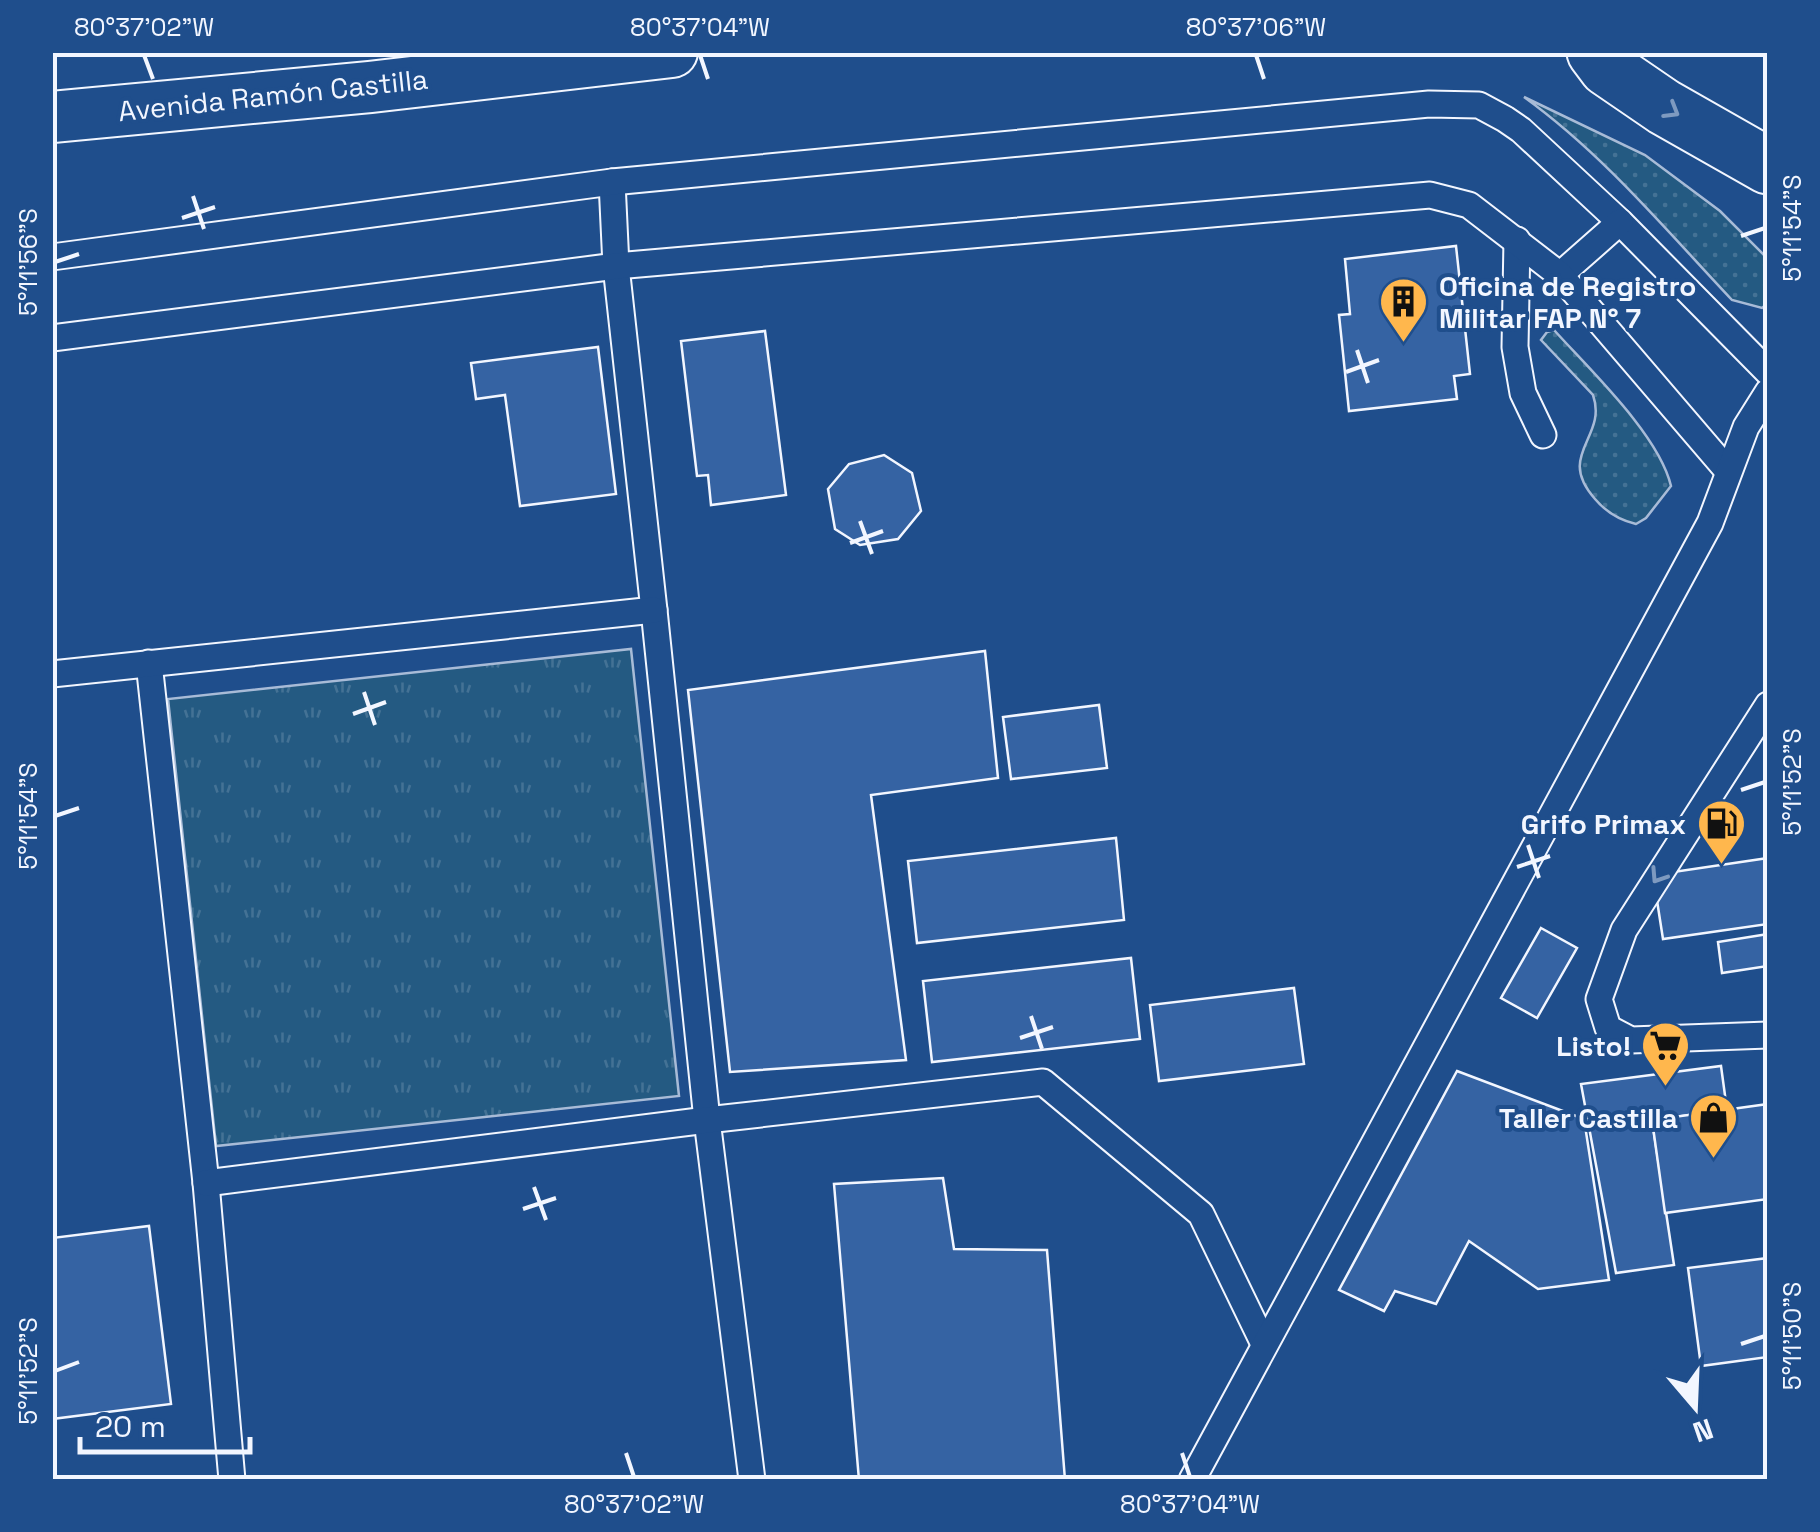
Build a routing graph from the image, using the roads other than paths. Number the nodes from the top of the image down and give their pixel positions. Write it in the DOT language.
graph roads {
  1 [pos="672,52"];
  2 [pos="1595,52"];
  3 [pos="370,70"];
  4 [pos="52,117"];
  5 [pos="1768,166"];
  6 [pos="612,182"];
  7 [pos="1620,222"];
  8 [pos="1517,240"];
  9 [pos="52,257"];
  10 [pos="616,266"];
  11 [pos="1560,274"];
  12 [pos="52,338"];
  13 [pos="1768,372"];
  14 [pos="1768,392"];
  15 [pos="1543,435"];
  16 [pos="1728,471"];
  17 [pos="654,610"];
  18 [pos="148,663"];
  19 [pos="52,674"];
  20 [pos="1768,705"];
  21 [pos="1768,1035"];
  22 [pos="707,1120"];
  23 [pos="206,1183"];
  24 [pos="1264,1344"];
  25 [pos="232,1480"];
  26 [pos="752,1480"];
  27 [pos="1192,1480"];
  1 -- 3 [label="street, Avenida Ramón Castilla"];
  2 -- 5 [label="main road, one-way"];
  3 -- 4 [label="street, Avenida Ramón Castilla"];
  6 -- 7 [label="lane"];
  6 -- 9 [label="lane"];
  6 -- 10 [label="lane"];
  7 -- 11 [label="lane"];
  7 -- 13 [label="lane"];
  8 -- 10 [label="lane"];
  8 -- 11 [label="lane"];
  8 -- 15 [label="lane"];
  10 -- 12 [label="lane"];
  10 -- 17 [label="lane"];
  11 -- 16 [label="lane"];
  14 -- 16 [label="lane"];
  16 -- 24 [label="lane"];
  17 -- 18 [label="lane"];
  17 -- 22 [label="lane"];
  18 -- 19 [label="lane"];
  18 -- 23 [label="lane"];
  20 -- 21 [label="lane, one-way"];
  22 -- 23 [label="lane"];
  22 -- 24 [label="lane"];
  22 -- 26 [label="lane"];
  23 -- 25 [label="lane"];
  24 -- 27 [label="lane"];
}
